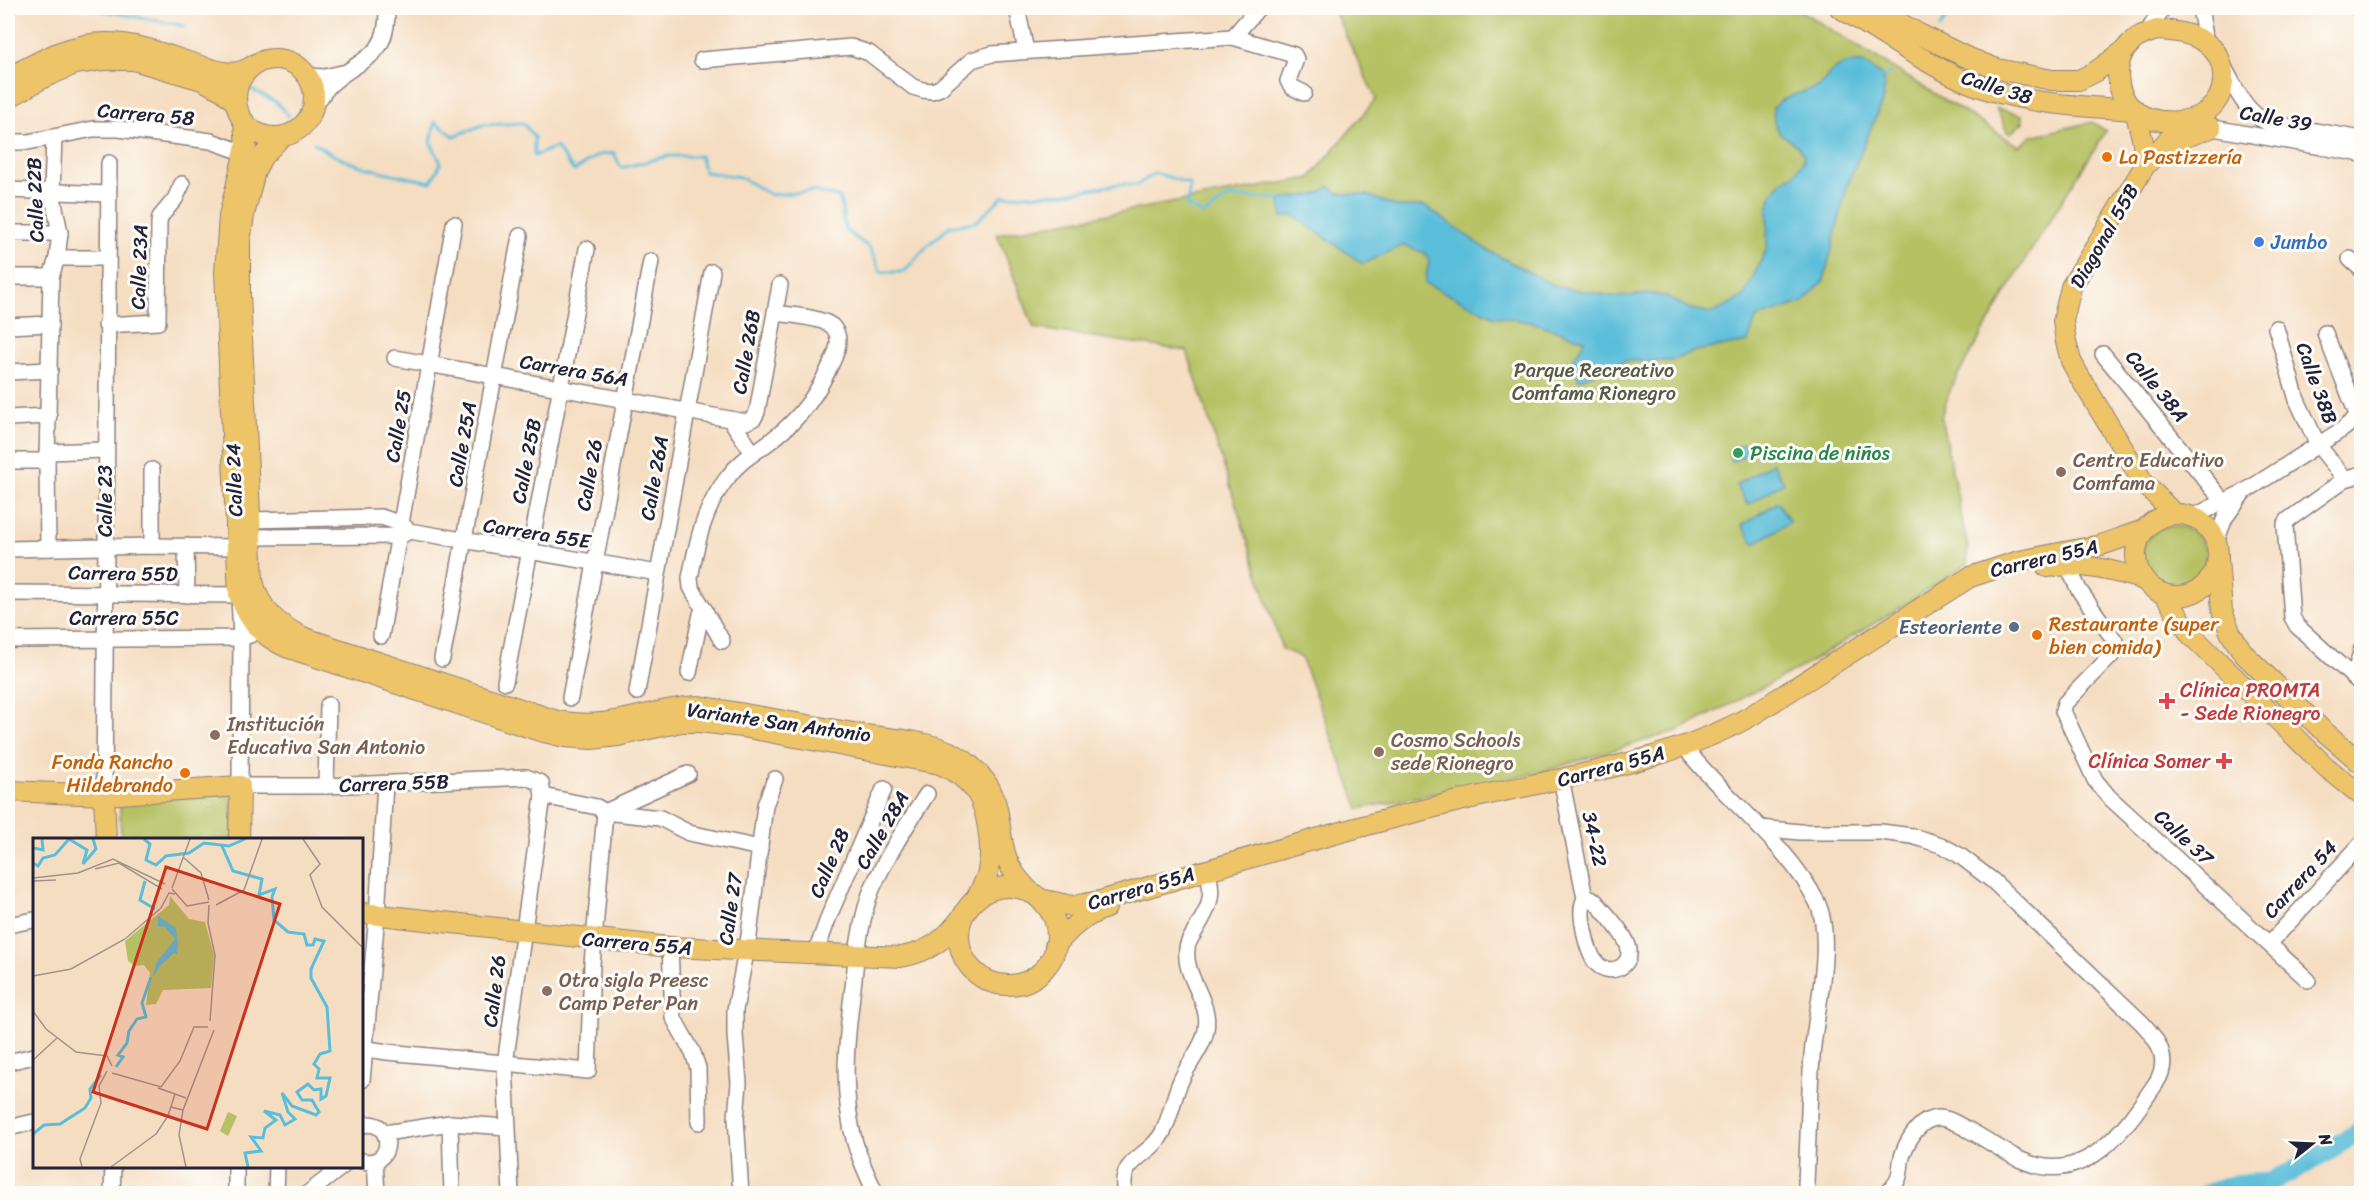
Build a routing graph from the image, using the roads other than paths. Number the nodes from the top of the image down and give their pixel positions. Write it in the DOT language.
graph roads {
  1 [pos="387,8"];
  2 [pos="1017,8"];
  3 [pos="1258,8"];
  4 [pos="1840,8"];
  5 [pos="1874,8"];
  6 [pos="2163,8"];
  7 [pos="2200,8"];
  8 [pos="2146,34"];
  9 [pos="1233,37"];
  10 [pos="2206,42"];
  11 [pos="2125,50"];
  12 [pos="1026,51"];
  13 [pos="702,60"];
  14 [pos="2220,60"];
  15 [pos="251,67"];
  16 [pos="354,69"];
  17 [pos="307,75"];
  18 [pos="8,78"];
  19 [pos="1304,93"];
  20 [pos="8,98"];
  21 [pos="236,103"];
  22 [pos="313,107"];
  23 [pos="2135,110"];
  24 [pos="244,122"];
  25 [pos="2184,122"];
  26 [pos="2211,128"];
  27 [pos="54,137"];
  28 [pos="281,137"];
  29 [pos="2361,139"];
  30 [pos="8,142"];
  31 [pos="2164,145"];
  32 [pos="245,153"];
  33 [pos="2361,154"];
  34 [pos="109,163"];
  35 [pos="2144,167"];
  36 [pos="182,184"];
  37 [pos="8,190"];
  38 [pos="52,192"];
  39 [pos="108,194"];
  40 [pos="454,224"];
  41 [pos="8,233"];
  42 [pos="60,233"];
  43 [pos="520,236"];
  44 [pos="588,249"];
  45 [pos="57,258"];
  46 [pos="107,258"];
  47 [pos="651,261"];
  48 [pos="712,272"];
  49 [pos="8,276"];
  50 [pos="51,277"];
  51 [pos="780,285"];
  52 [pos="775,313"];
  53 [pos="49,324"];
  54 [pos="106,325"];
  55 [pos="8,326"];
  56 [pos="2276,328"];
  57 [pos="2325,333"];
  58 [pos="2103,354"];
  59 [pos="395,358"];
  60 [pos="430,365"];
  61 [pos="50,370"];
  62 [pos="8,372"];
  63 [pos="495,377"];
  64 [pos="561,388"];
  65 [pos="624,400"];
  66 [pos="687,411"];
  67 [pos="2360,415"];
  68 [pos="49,416"];
  69 [pos="8,417"];
  70 [pos="730,419"];
  71 [pos="746,422"];
  72 [pos="2318,445"];
  73 [pos="105,450"];
  74 [pos="753,453"];
  75 [pos="47,456"];
  76 [pos="8,461"];
  77 [pos="152,470"];
  78 [pos="2361,474"];
  79 [pos="2345,479"];
  80 [pos="2143,482"];
  81 [pos="2244,492"];
  82 [pos="2159,500"];
  83 [pos="2223,501"];
  84 [pos="2190,514"];
  85 [pos="2146,528"];
  86 [pos="403,530"];
  87 [pos="246,534"];
  88 [pos="465,542"];
  89 [pos="152,546"];
  90 [pos="186,546"];
  91 [pos="106,547"];
  92 [pos="48,548"];
  93 [pos="8,549"];
  94 [pos="2217,550"];
  95 [pos="530,553"];
  96 [pos="594,563"];
  97 [pos="2067,566"];
  98 [pos="658,573"];
  99 [pos="2144,580"];
  100 [pos="8,593"];
  101 [pos="106,594"];
  102 [pos="247,594"];
  103 [pos="187,595"];
  104 [pos="2164,595"];
  105 [pos="705,610"];
  106 [pos="261,632"];
  107 [pos="381,636"];
  108 [pos="241,638"];
  109 [pos="8,640"];
  110 [pos="105,640"];
  111 [pos="722,640"];
  112 [pos="2361,648"];
  113 [pos="442,659"];
  114 [pos="689,673"];
  115 [pos="2358,681"];
  116 [pos="505,682"];
  117 [pos="637,692"];
  118 [pos="570,698"];
  119 [pos="328,705"];
  120 [pos="1690,754"];
  121 [pos="2361,764"];
  122 [pos="688,774"];
  123 [pos="775,779"];
  124 [pos="385,784"];
  125 [pos="240,786"];
  126 [pos="326,786"];
  127 [pos="1563,788"];
  128 [pos="884,789"];
  129 [pos="8,791"];
  130 [pos="927,794"];
  131 [pos="104,795"];
  132 [pos="543,796"];
  133 [pos="2361,796"];
  134 [pos="605,812"];
  135 [pos="1760,828"];
  136 [pos="106,838"];
  137 [pos="239,838"];
  138 [pos="2361,843"];
  139 [pos="760,848"];
  140 [pos="1209,878"];
  141 [pos="1035,896"];
  142 [pos="977,897"];
  143 [pos="1586,898"];
  144 [pos="369,914"];
  145 [pos="962,917"];
  146 [pos="33,920"];
  147 [pos="8,926"];
  148 [pos="522,932"];
  149 [pos="595,940"];
  150 [pos="2269,944"];
  151 [pos="1055,946"];
  152 [pos="670,947"];
  153 [pos="746,950"];
  154 [pos="815,955"];
  155 [pos="914,955"];
  156 [pos="856,957"];
  157 [pos="968,964"];
  158 [pos="2308,980"];
  159 [pos="363,1048"];
  160 [pos="33,1056"];
  161 [pos="8,1062"];
  162 [pos="505,1064"];
  163 [pos="33,1122"];
  164 [pos="699,1122"];
  165 [pos="450,1123"];
  166 [pos="363,1125"];
  167 [pos="507,1126"];
  168 [pos="8,1128"];
  169 [pos="385,1133"];
  170 [pos="368,1161"];
  171 [pos="113,1168"];
  172 [pos="236,1168"];
  173 [pos="277,1168"];
  174 [pos="342,1168"];
  175 [pos="323,1188"];
  176 [pos="112,1194"];
  177 [pos="236,1194"];
  178 [pos="276,1194"];
  179 [pos="307,1194"];
  180 [pos="377,1194"];
  181 [pos="452,1194"];
  182 [pos="511,1194"];
  183 [pos="741,1194"];
  184 [pos="876,1194"];
  185 [pos="1125,1194"];
  186 [pos="1808,1194"];
  187 [pos="1887,1194"];
  1 -- 16 [label="street"];
  2 -- 12 [label="street"];
  3 -- 9 [label="street"];
  4 -- 23 [label="main road, Calle 38"];
  5 -- 11 [label="main road, Calle 38"];
  6 -- 8 [label="street"];
  7 -- 10 [label="street"];
  8 -- 10 [label="main road"];
  8 -- 11 [label="main road"];
  9 -- 12 [label="street"];
  9 -- 19 [label="street"];
  10 -- 14 [label="main road"];
  11 -- 23 [label="main road"];
  12 -- 13 [label="street"];
  14 -- 25 [label="main road"];
  14 -- 29 [label="street, Calle 39"];
  15 -- 17 [label="main road"];
  15 -- 18 [label="main road"];
  15 -- 21 [label="main road"];
  16 -- 17 [label="street"];
  16 -- 22 [label="street"];
  17 -- 22 [label="main road"];
  20 -- 21 [label="main road"];
  21 -- 24 [label="main road"];
  22 -- 28 [label="main road"];
  23 -- 25 [label="main road"];
  23 -- 35 [label="main road, Diagonal 55B"];
  24 -- 28 [label="main road"];
  24 -- 32 [label="main road, Calle 24"];
  25 -- 26 [label="street, Calle 39"];
  25 -- 31 [label="main road, Diagonal 55B"];
  26 -- 31 [label="main road"];
  26 -- 33 [label="street, Calle 39"];
  27 -- 30 [label="street, Carrera 58"];
  27 -- 32 [label="street, Carrera 58"];
  27 -- 38 [label="street, Calle 22B"];
  28 -- 87 [label="main road, Calle 24"];
  31 -- 35 [label="main road, Diagonal 55B"];
  32 -- 87 [label="main road, Calle 24"];
  34 -- 39 [label="street, Calle 23"];
  35 -- 80 [label="main road, Diagonal 55B"];
  36 -- 54 [label="street, Calle 23A"];
  37 -- 38 [label="street"];
  38 -- 39 [label="street"];
  38 -- 42 [label="street, Calle 22B"];
  39 -- 46 [label="street, Calle 23"];
  40 -- 60 [label="street, Calle 25"];
  41 -- 42 [label="street"];
  42 -- 45 [label="street, Calle 22B"];
  43 -- 63 [label="street, Calle 25A"];
  44 -- 64 [label="street, Calle 25B"];
  45 -- 46 [label="street"];
  45 -- 50 [label="street, Calle 22B"];
  46 -- 54 [label="street, Calle 23"];
  47 -- 65 [label="street, Calle 26"];
  48 -- 66 [label="street, Calle 26A"];
  49 -- 50 [label="street"];
  50 -- 53 [label="street, Calle 22B"];
  51 -- 52 [label="street, Calle 26B"];
  52 -- 71 [label="street, Calle 26B"];
  52 -- 74 [label="street"];
  53 -- 55 [label="street"];
  53 -- 61 [label="street, Calle 22B"];
  54 -- 73 [label="street, Calle 23"];
  56 -- 72 [label="street, Calle 38B"];
  57 -- 67 [label="street"];
  58 -- 83 [label="street, Calle 38A"];
  59 -- 60 [label="street, Carrera 56A"];
  60 -- 63 [label="street, Carrera 56A"];
  60 -- 86 [label="street, Calle 25"];
  61 -- 62 [label="street"];
  61 -- 68 [label="street, Calle 22B"];
  63 -- 64 [label="street, Carrera 56A"];
  63 -- 88 [label="street, Calle 25A"];
  64 -- 65 [label="street, Carrera 56A"];
  64 -- 95 [label="street, Calle 25B"];
  65 -- 66 [label="street, Carrera 56A"];
  65 -- 96 [label="street, Calle 26"];
  66 -- 70 [label="street, Carrera 56A"];
  66 -- 98 [label="street, Calle 26A"];
  67 -- 72 [label="street"];
  68 -- 69 [label="street"];
  68 -- 75 [label="street, Calle 22B"];
  70 -- 71 [label="street, Carrera 56A"];
  70 -- 74 [label="street"];
  72 -- 79 [label="street, Calle 38B"];
  72 -- 81 [label="street"];
  73 -- 75 [label="street"];
  73 -- 91 [label="street, Calle 23"];
  74 -- 105 [label="street"];
  75 -- 76 [label="street"];
  75 -- 92 [label="street, Calle 22B"];
  77 -- 89 [label="street"];
  78 -- 79 [label="street"];
  79 -- 115 [label="street"];
  80 -- 82 [label="main road"];
  80 -- 85 [label="main road"];
  81 -- 83 [label="street"];
  81 -- 94 [label="street"];
  82 -- 84 [label="main road"];
  82 -- 84 [label="main road"];
  83 -- 84 [label="street"];
  84 -- 85 [label="main road"];
  84 -- 94 [label="main road"];
  85 -- 99 [label="main road"];
  85 -- 141 [label="main road, Carrera 55A"];
  86 -- 87 [label="street, Carrera 55E"];
  86 -- 88 [label="street, Carrera 55E"];
  86 -- 107 [label="street, Calle 25"];
  87 -- 90 [label="street, Carrera 55E"];
  87 -- 102 [label="main road, Calle 24"];
  88 -- 95 [label="street, Carrera 55E"];
  88 -- 113 [label="street, Calle 25A"];
  89 -- 90 [label="street, Carrera 55E"];
  89 -- 91 [label="street, Carrera 55E"];
  90 -- 103 [label="street"];
  91 -- 92 [label="street, Carrera 55E"];
  91 -- 101 [label="street, Calle 23"];
  92 -- 93 [label="street, Carrera 55E"];
  94 -- 104 [label="main road"];
  94 -- 121 [label="main road"];
  95 -- 96 [label="street, Carrera 55E"];
  95 -- 116 [label="street, Calle 25B"];
  96 -- 98 [label="street, Carrera 55E"];
  96 -- 118 [label="street, Calle 26"];
  97 -- 99 [label="main road, Carrera 55A"];
  97 -- 120 [label="main road, Carrera 55A"];
  97 -- 150 [label="street, Calle 37"];
  98 -- 117 [label="street, Calle 26A"];
  99 -- 104 [label="main road"];
  100 -- 101 [label="street, Carrera 55D"];
  101 -- 103 [label="street, Carrera 55D"];
  101 -- 110 [label="street, Calle 23"];
  102 -- 103 [label="street, Carrera 55D"];
  102 -- 106 [label="main road, Variante San Antonio"];
  102 -- 108 [label="street, Calle 24"];
  102 -- 141 [label="main road, Variante San Antonio"];
  104 -- 133 [label="main road"];
  105 -- 111 [label="street"];
  105 -- 114 [label="street"];
  106 -- 108 [label="street, Carrera 55C"];
  106 -- 142 [label="main road, Variante San Antonio"];
  108 -- 110 [label="street, Carrera 55C"];
  108 -- 125 [label="street, Calle 24"];
  109 -- 110 [label="street, Carrera 55C"];
  110 -- 131 [label="street, Calle 23"];
  112 -- 115 [label="street"];
  119 -- 126 [label="street"];
  120 -- 127 [label="main road, Carrera 55A"];
  120 -- 135 [label="street"];
  122 -- 134 [label="street"];
  123 -- 139 [label="street, Calle 27"];
  124 -- 126 [label="street, Carrera 55B"];
  124 -- 132 [label="street, Carrera 55B"];
  124 -- 144 [label="street"];
  125 -- 126 [label="street, Carrera 55B"];
  125 -- 131 [label="main road, Carrera 55B"];
  125 -- 137 [label="main road, Calle 24"];
  127 -- 140 [label="main road, Carrera 55A"];
  127 -- 143 [label="street, 34-22"];
  128 -- 154 [label="street, Calle 28"];
  129 -- 131 [label="main road, Carrera 55B"];
  130 -- 156 [label="street, Calle 28A"];
  131 -- 136 [label="main road, Calle 23"];
  132 -- 134 [label="street"];
  132 -- 148 [label="street, Calle 26"];
  134 -- 139 [label="street"];
  134 -- 149 [label="street"];
  135 -- 186 [label="street"];
  135 -- 187 [label="street"];
  138 -- 150 [label="street, Carrera 54"];
  139 -- 153 [label="street, Calle 27"];
  140 -- 151 [label="main road, Carrera 55A"];
  140 -- 185 [label="street"];
  141 -- 142 [label="main road"];
  141 -- 151 [label="main road"];
  142 -- 145 [label="main road"];
  144 -- 148 [label="main road, Carrera 55A"];
  144 -- 159 [label="street"];
  145 -- 155 [label="main road, Carrera 55A"];
  145 -- 157 [label="main road"];
  146 -- 147 [label="street"];
  148 -- 149 [label="main road, Carrera 55A"];
  148 -- 162 [label="street, Calle 26"];
  149 -- 152 [label="main road, Carrera 55A"];
  149 -- 162 [label="street"];
  150 -- 158 [label="street, Calle 37"];
  151 -- 157 [label="main road"];
  152 -- 153 [label="main road, Carrera 55A"];
  152 -- 164 [label="street"];
  153 -- 154 [label="main road, Carrera 55A"];
  153 -- 183 [label="street, Calle 27"];
  154 -- 156 [label="main road, Carrera 55A"];
  155 -- 156 [label="main road, Carrera 55A"];
  155 -- 157 [label="main road, Carrera 55A"];
  156 -- 184 [label="street, Calle 28A"];
  159 -- 162 [label="street"];
  160 -- 161 [label="street"];
  162 -- 167 [label="street, Calle 26"];
  163 -- 168 [label="street"];
  165 -- 167 [label="street"];
  165 -- 169 [label="street"];
  165 -- 181 [label="street"];
  166 -- 169 [label="street"];
  167 -- 182 [label="street, Calle 26"];
  169 -- 170 [label="street"];
  170 -- 180 [label="street"];
  171 -- 176 [label="street"];
  172 -- 177 [label="street"];
  173 -- 178 [label="street"];
  174 -- 175 [label="street"];
  175 -- 179 [label="street"];
}
